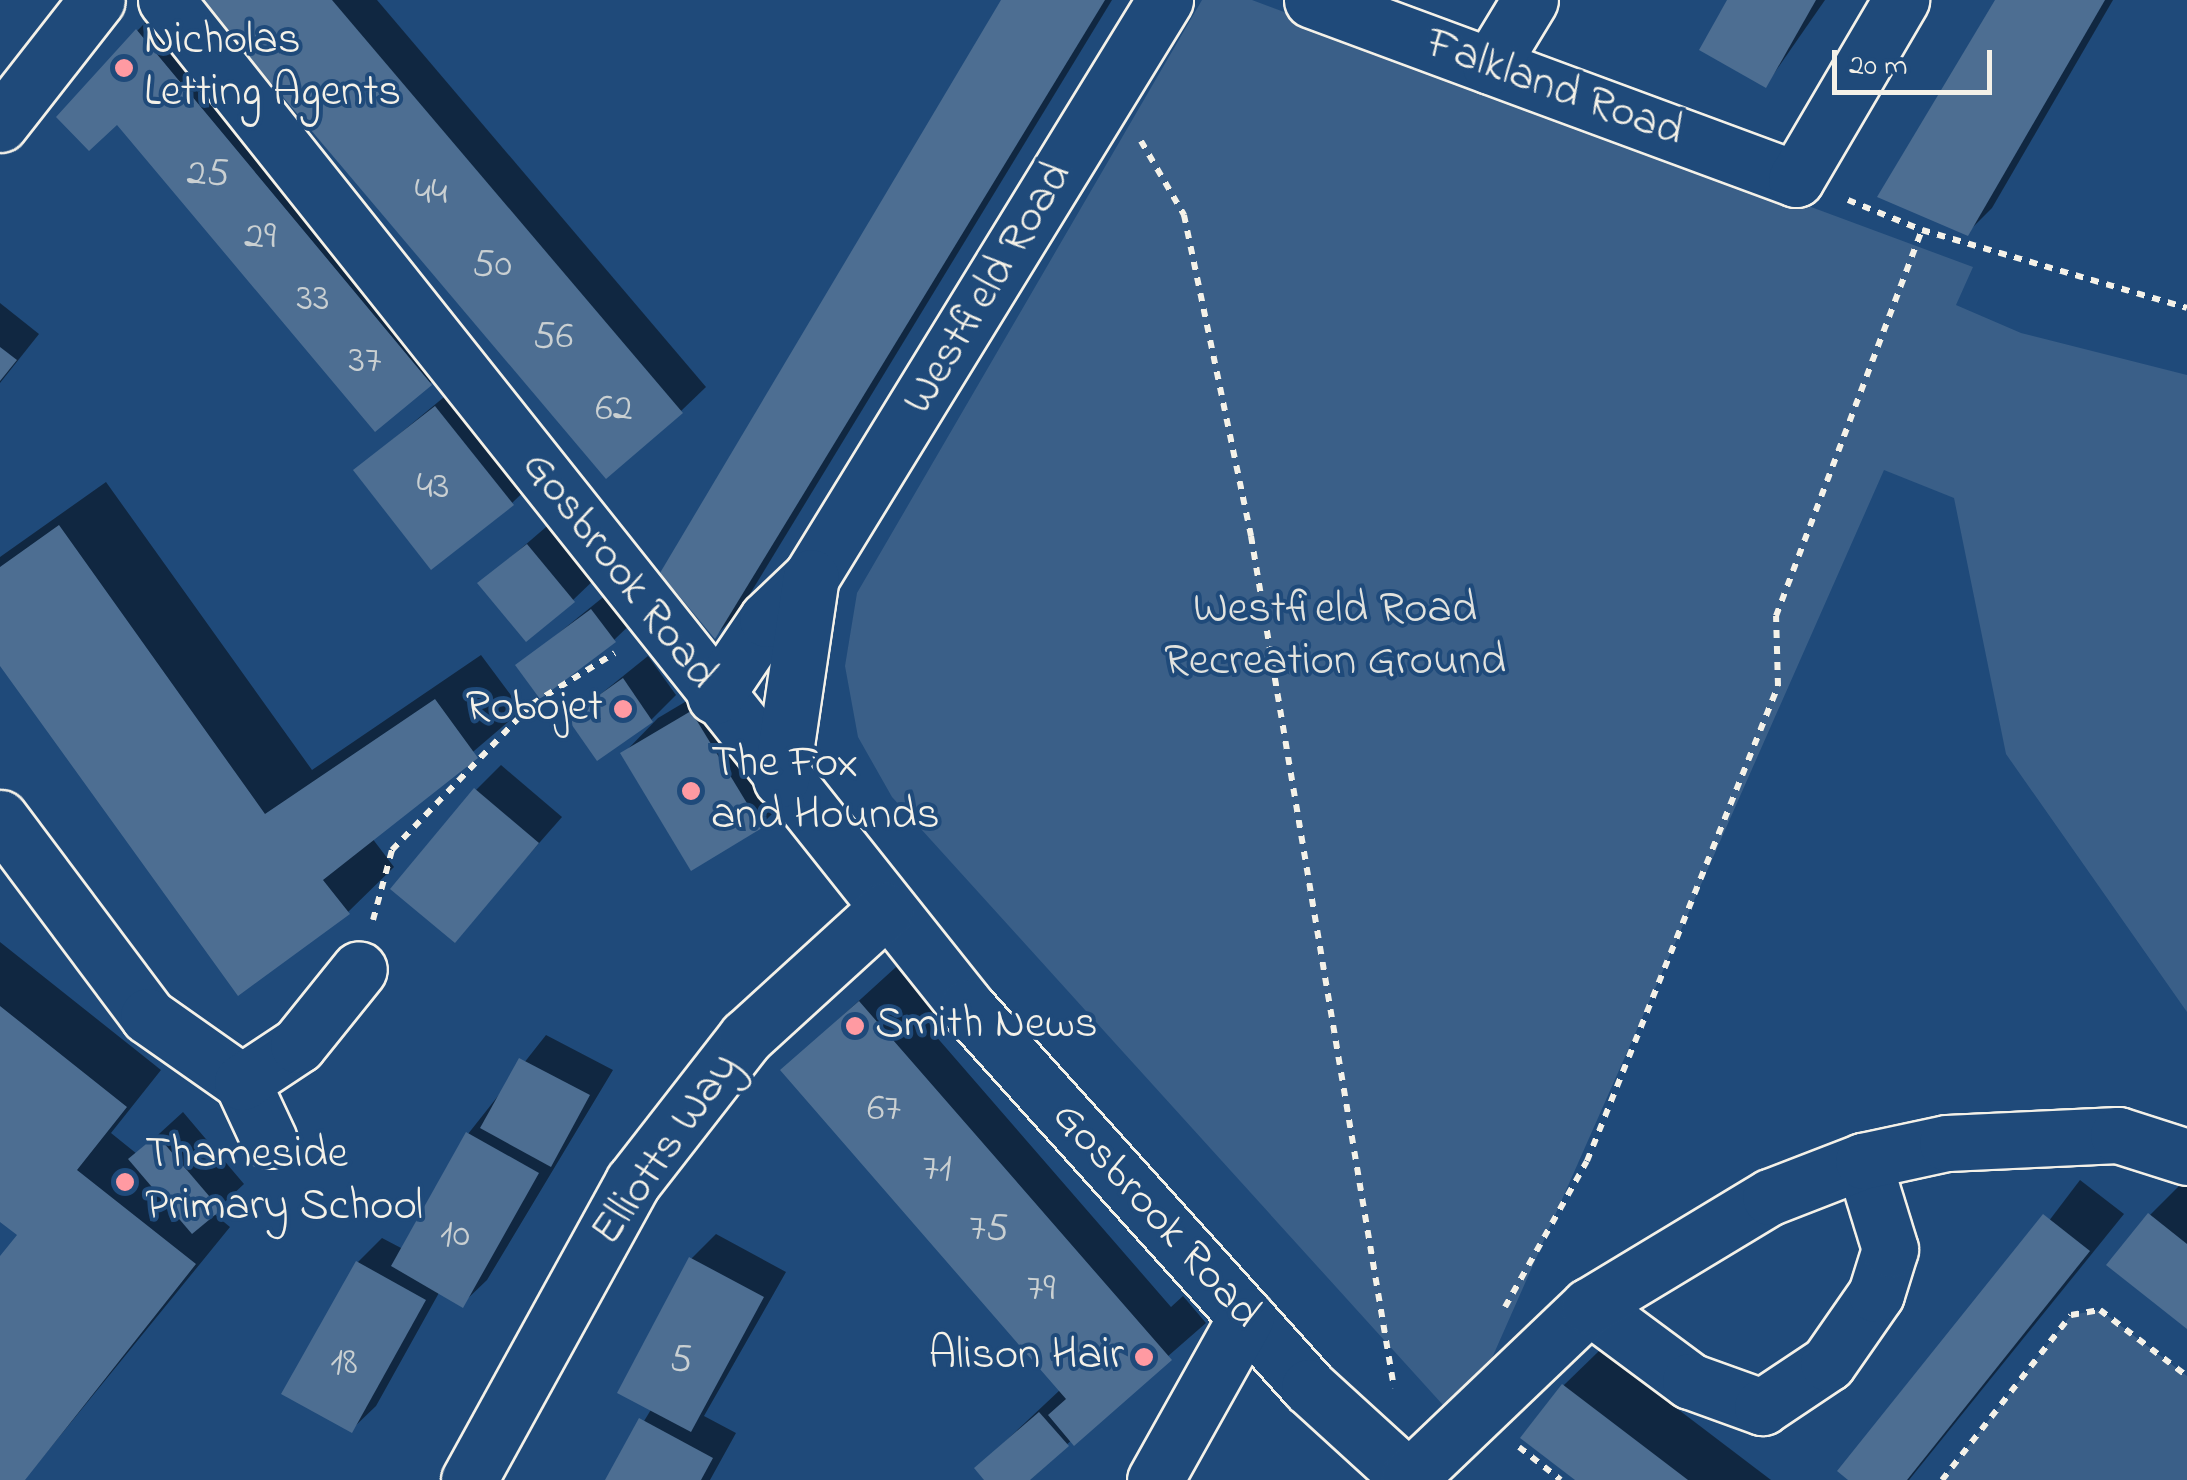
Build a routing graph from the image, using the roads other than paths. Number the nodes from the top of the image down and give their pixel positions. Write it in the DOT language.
graph roads {
  1 [pos="97,0"];
  2 [pos="166,0"];
  3 [pos="1165,0"];
  4 [pos="1312,0"];
  5 [pos="1530,0"];
  6 [pos="1900,0"];
  7 [pos="1490,66"];
  8 [pos="0,124"];
  9 [pos="811,577"];
  10 [pos="715,696"];
  11 [pos="780,780"];
  12 [pos="0,818"];
  13 [pos="886,910"];
  14 [pos="359,970"];
  15 [pos="242,1082"];
  16 [pos="270,1140"];
  17 [pos="2187,1156"];
  18 [pos="1863,1161"];
  19 [pos="1589,1306"];
  20 [pos="1246,1317"];
  21 [pos="1410,1479"];
  22 [pos="469,1480"];
  23 [pos="1155,1480"];
  1 -- 8 [label="street"];
  2 -- 10 [label="street, Gosbrook Road"];
  3 -- 9 [label="street, Westfield Road"];
  4 -- 7 [label="street, Falkland Road"];
  5 -- 7 [label="street"];
  6 -- 7 [label="street, Falkland Road"];
  9 -- 10 [label="street, Westfield Road"];
  9 -- 11 [label="street, Westfield Road"];
  10 -- 11 [label="street, Gosbrook Road"];
  11 -- 13 [label="street, Gosbrook Road"];
  12 -- 15 [label="street"];
  13 -- 20 [label="street, Gosbrook Road"];
  13 -- 22 [label="street, Elliotts Way"];
  14 -- 15 [label="street"];
  15 -- 16 [label="street"];
  17 -- 18 [label="street"];
  18 -- 19 [label="street"];
  18 -- 19 [label="street"];
  19 -- 21 [label="street"];
  20 -- 21 [label="street, Gosbrook Road"];
  20 -- 23 [label="street"];
}
